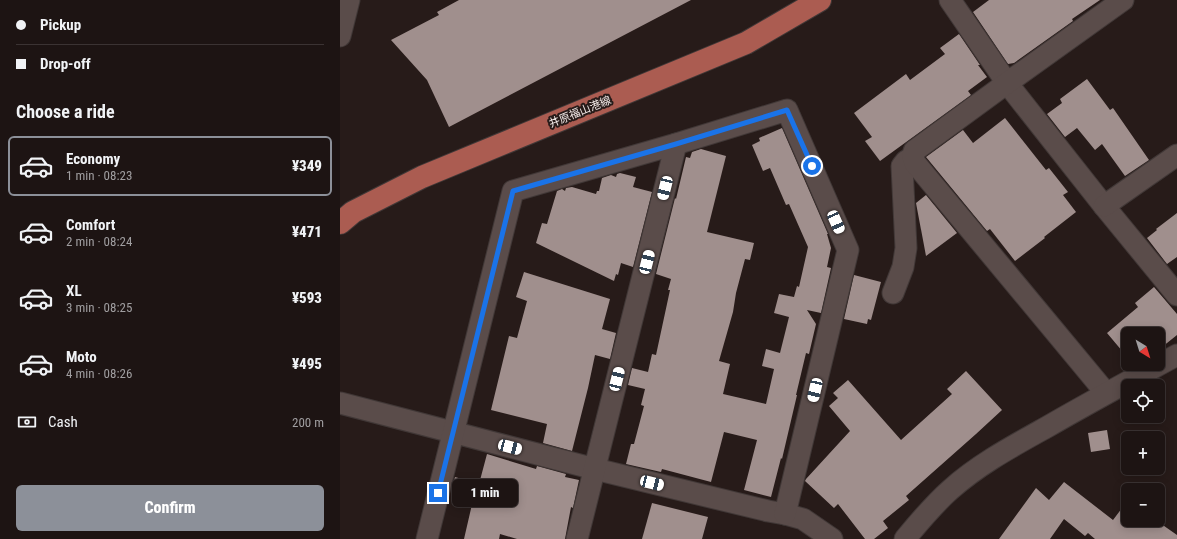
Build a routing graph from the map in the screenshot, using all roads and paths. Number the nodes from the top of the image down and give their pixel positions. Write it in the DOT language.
graph roads {
  1 [pos="349,0"];
  2 [pos="820,0"];
  3 [pos="950,0"];
  4 [pos="1123,0"];
  5 [pos="340,36"];
  6 [pos="1007,83"];
  7 [pos="676,144"];
  8 [pos="1177,155"];
  9 [pos="913,157"];
  10 [pos="1104,206"];
  11 [pos="340,223"];
  12 [pos="893,293"];
  13 [pos="1177,295"];
  14 [pos="1177,356"];
  15 [pos="1106,393"];
  16 [pos="340,403"];
  17 [pos="454,433"];
  18 [pos="595,469"];
  19 [pos="785,514"];
  20 [pos="427,539"];
  21 [pos="577,539"];
  22 [pos="832,539"];
  23 [pos="905,539"];
  1 -- 5 [label="street"];
  2 -- 11 [label="main road, 井原福山港線"];
  3 -- 6 [label="street"];
  4 -- 6 [label="street"];
  6 -- 9 [label="street"];
  6 -- 10 [label="street"];
  7 -- 17 [label="street"];
  7 -- 18 [label="street"];
  7 -- 19 [label="street"];
  8 -- 10 [label="street"];
  9 -- 12 [label="street"];
  9 -- 15 [label="street"];
  10 -- 13 [label="street"];
  14 -- 15 [label="street"];
  15 -- 23 [label="street"];
  16 -- 17 [label="street"];
  17 -- 18 [label="street"];
  17 -- 20 [label="street"];
  18 -- 19 [label="street"];
  18 -- 21 [label="street"];
  19 -- 22 [label="street"];
}
